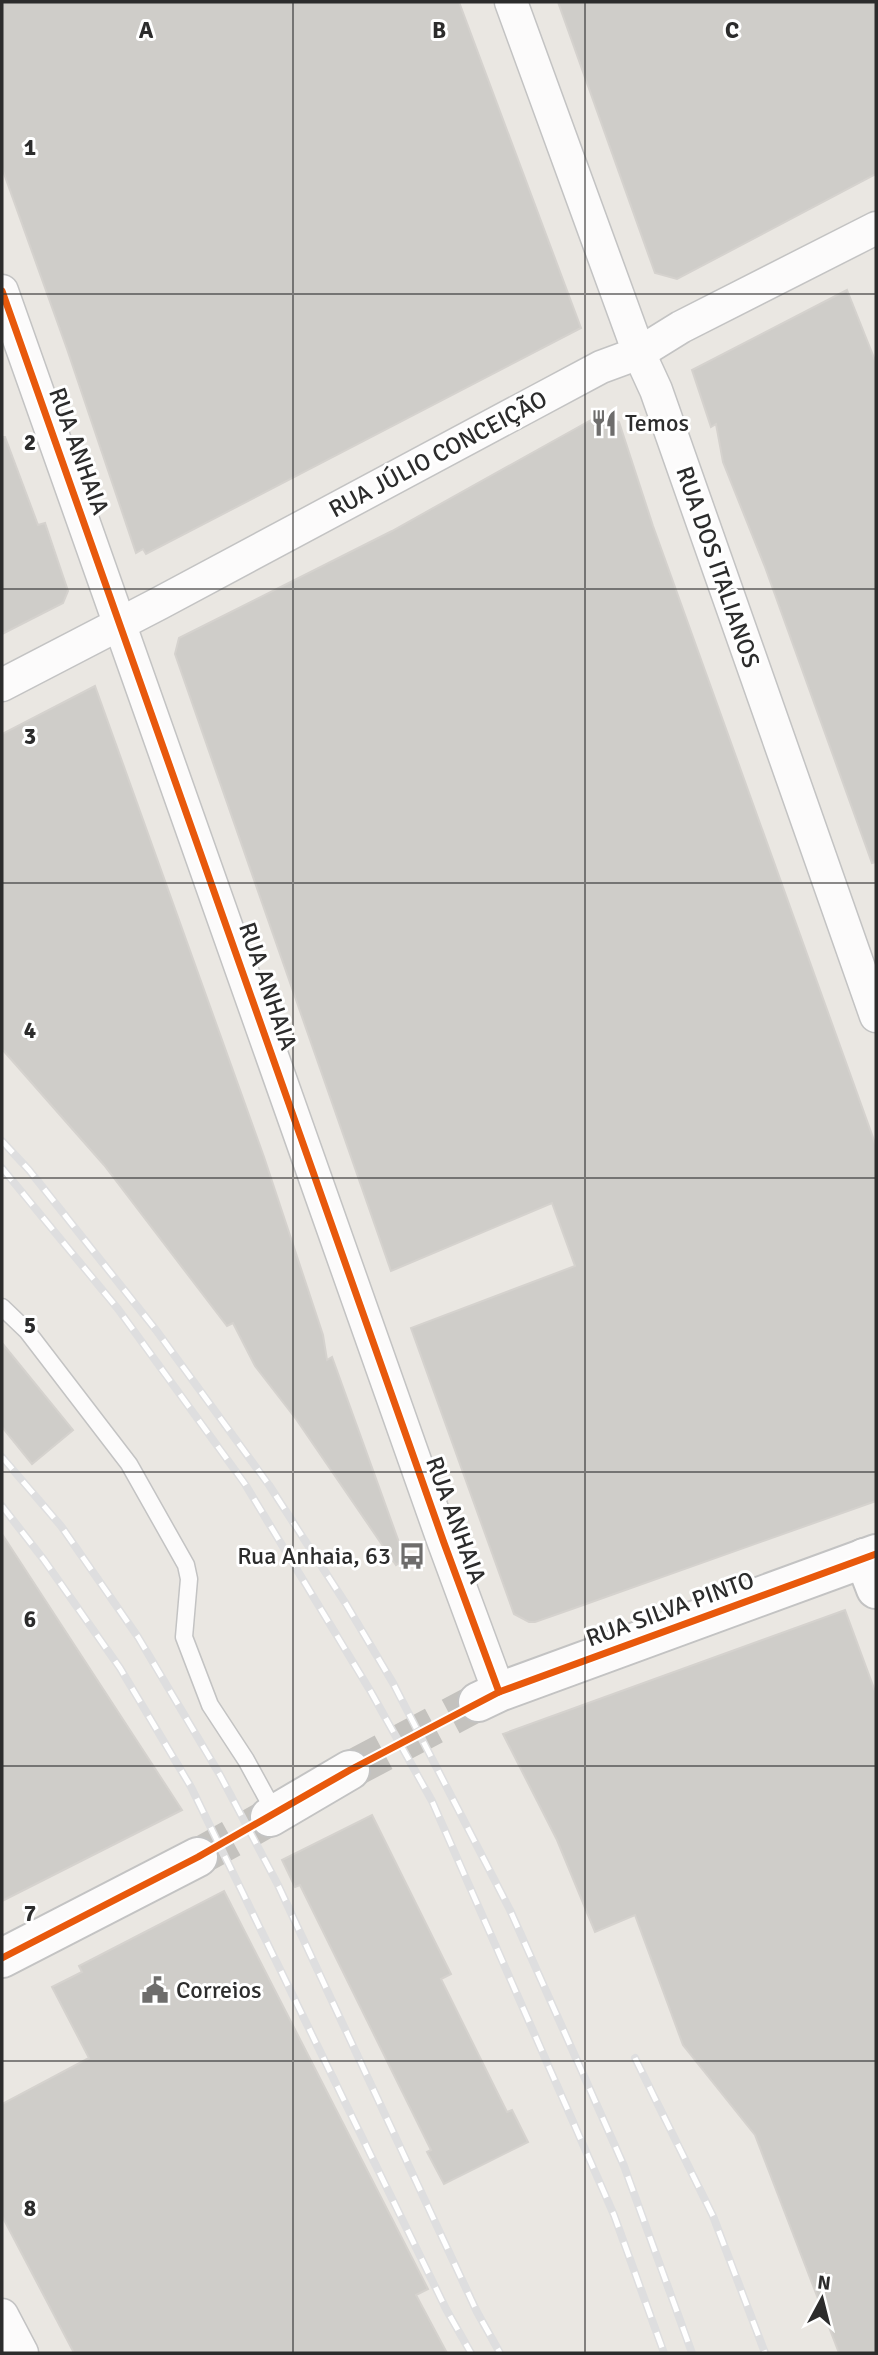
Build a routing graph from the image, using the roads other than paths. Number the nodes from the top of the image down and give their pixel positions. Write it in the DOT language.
graph roads {
  1 [pos="511,2"];
  2 [pos="876,228"];
  3 [pos="2,291"];
  4 [pos="639,353"];
  5 [pos="120,624"];
  6 [pos="2,685"];
  7 [pos="876,1016"];
  8 [pos="2,1307"];
  9 [pos="872,1567"];
  10 [pos="489,1697"];
  11 [pos="350,1770"];
  12 [pos="272,1815"];
  13 [pos="198,1857"];
  14 [pos="2,1958"];
  15 [pos="2,2315"];
  16 [pos="22,2353"];
  1 -- 4 [label="street, RUA DOS ITALIANOS"];
  2 -- 4 [label="street, RUA JÚLIO CONCEIÇÃO"];
  3 -- 5 [label="street, RUA ANHAIA"];
  4 -- 5 [label="street, RUA JÚLIO CONCEIÇÃO"];
  4 -- 7 [label="street, RUA DOS ITALIANOS"];
  5 -- 6 [label="street, RUA JÚLIO CONCEIÇÃO"];
  5 -- 10 [label="street, RUA ANHAIA"];
  8 -- 12 [label="lane"];
  9 -- 10 [label="street, RUA SILVA PINTO"];
  11 -- 12 [label="street"];
  13 -- 14 [label="street"];
  15 -- 16 [label="street"];
}
